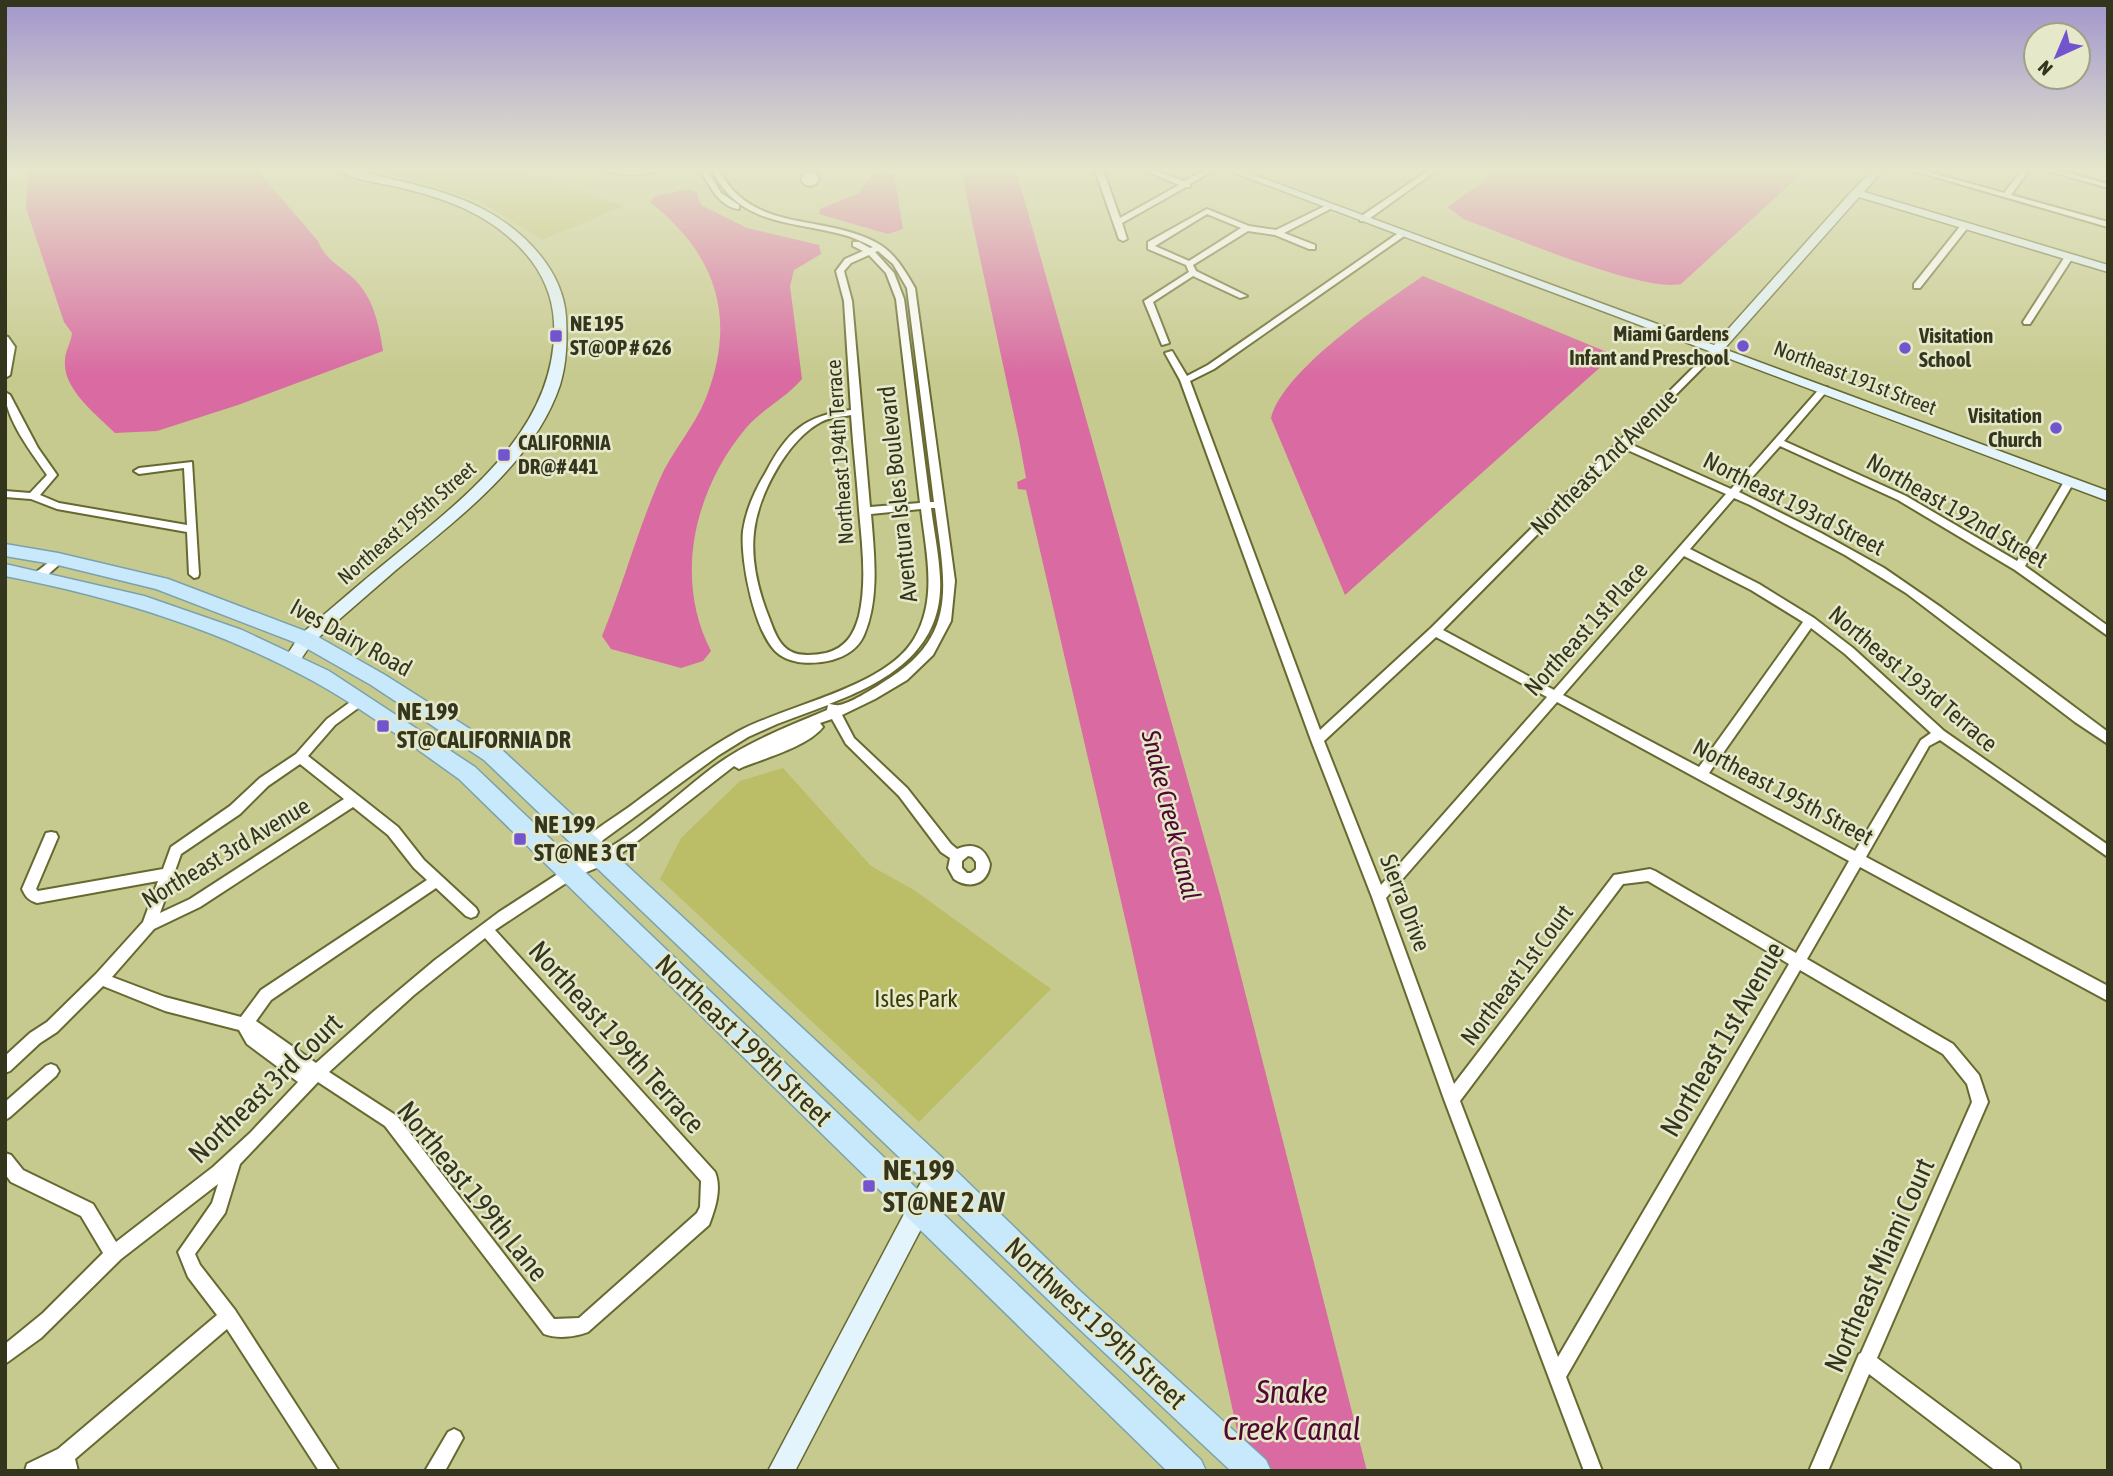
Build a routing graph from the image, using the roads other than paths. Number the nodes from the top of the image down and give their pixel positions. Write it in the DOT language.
graph roads {
  1 [pos="519,239"];
  2 [pos="846,239"];
  3 [pos="857,239"];
  4 [pos="1161,239"];
  5 [pos="1229,239"];
  6 [pos="1292,239"];
  7 [pos="1396,239"];
  8 [pos="1416,239"];
  9 [pos="1815,239"];
  10 [pos="1955,239"];
  11 [pos="2008,239"];
  12 [pos="1312,247"];
  13 [pos="874,249"];
  14 [pos="2069,257"];
  15 [pos="1189,264"];
  16 [pos="2108,269"];
  17 [pos="1193,273"];
  18 [pos="1917,286"];
  19 [pos="1243,296"];
  20 [pos="2027,322"];
  21 [pos="5,339"];
  22 [pos="1717,349"];
  23 [pos="5,375"];
  24 [pos="1185,380"];
  25 [pos="1824,389"];
  26 [pos="5,395"];
  27 [pos="856,412"];
  28 [pos="1777,441"];
  29 [pos="1622,444"];
  30 [pos="139,471"];
  31 [pos="2069,482"];
  32 [pos="5,494"];
  33 [pos="1733,494"];
  34 [pos="33,496"];
  35 [pos="2108,496"];
  36 [pos="940,505"];
  37 [pos="926,506"];
  38 [pos="864,511"];
  39 [pos="193,530"];
  40 [pos="5,551"];
  41 [pos="1684,551"];
  42 [pos="58,559"];
  43 [pos="2019,567"];
  44 [pos="5,570"];
  45 [pos="194,574"];
  46 [pos="39,576"];
  47 [pos="1810,621"];
  48 [pos="1435,631"];
  49 [pos="2108,632"];
  50 [pos="306,639"];
  51 [pos="290,661"];
  52 [pos="1553,697"];
  53 [pos="361,700"];
  54 [pos="827,701"];
  55 [pos="835,715"];
  56 [pos="1940,734"];
  57 [pos="2108,738"];
  58 [pos="1317,740"];
  59 [pos="300,757"];
  60 [pos="1700,775"];
  61 [pos="355,799"];
  62 [pos="51,837"];
  63 [pos="597,850"];
  64 [pos="2108,852"];
  65 [pos="957,856"];
  66 [pos="1856,859"];
  67 [pos="572,872"];
  68 [pos="165,874"];
  69 [pos="437,880"];
  70 [pos="1379,897"];
  71 [pos="471,912"];
  72 [pos="149,925"];
  73 [pos="487,931"];
  74 [pos="1799,960"];
  75 [pos="101,979"];
  76 [pos="2108,994"];
  77 [pos="244,1026"];
  78 [pos="5,1066"];
  79 [pos="51,1071"];
  80 [pos="313,1077"];
  81 [pos="1452,1099"];
  82 [pos="5,1112"];
  83 [pos="5,1161"];
  84 [pos="233,1161"];
  85 [pos="938,1172"];
  86 [pos="917,1208"];
  87 [pos="114,1255"];
  88 [pos="229,1316"];
  89 [pos="550,1328"];
  90 [pos="5,1355"];
  91 [pos="1865,1360"];
  92 [pos="1557,1376"];
  93 [pos="454,1438"];
  94 [pos="67,1463"];
  95 [pos="34,1471"];
  96 [pos="330,1471"];
  97 [pos="433,1471"];
  98 [pos="781,1471"];
  99 [pos="1190,1471"];
  100 [pos="1255,1471"];
  101 [pos="1594,1471"];
  102 [pos="1818,1471"];
  103 [pos="2012,1471"];
  1 -- 50 [label="street, Northeast 195th Street"];
  2 -- 13 [label="street, Aventura Isles Boulevard"];
  3 -- 13 [label="street, Aventura Isles Boulevard"];
  4 -- 15 [label="street"];
  5 -- 15 [label="street"];
  6 -- 12 [label="street"];
  7 -- 24 [label="street"];
  8 -- 22 [label="street, Northeast 191st Street"];
  9 -- 22 [label="street, Northeast 2nd Avenue"];
  10 -- 18 [label="street"];
  11 -- 14 [label="street"];
  13 -- 27 [label="street, Northeast 194th Terrace"];
  13 -- 36 [label="street, Aventura Isles Boulevard"];
  13 -- 37 [label="street, Aventura Isles Boulevard"];
  14 -- 16 [label="street"];
  14 -- 20 [label="street"];
  15 -- 17 [label="street"];
  17 -- 19 [label="street"];
  17 -- 24 [label="street, Sierra Drive"];
  21 -- 23 [label="street"];
  22 -- 25 [label="street, Northeast 191st Street"];
  22 -- 29 [label="street, Northeast 2nd Avenue"];
  24 -- 58 [label="street, Sierra Drive"];
  25 -- 28 [label="street, Northeast 1st Place"];
  25 -- 31 [label="street, Northeast 191st Street"];
  26 -- 34 [label="street"];
  27 -- 38 [label="street, Northeast 194th Terrace"];
  27 -- 38 [label="street, Northeast 194th Terrace"];
  28 -- 33 [label="street, Northeast 1st Place"];
  28 -- 43 [label="street, Northeast 192nd Street"];
  29 -- 33 [label="street, Northeast 193rd Street"];
  29 -- 48 [label="street, Northeast 2nd Avenue"];
  30 -- 39 [label="street"];
  31 -- 35 [label="street, Northeast 191st Street"];
  31 -- 43 [label="street"];
  32 -- 34 [label="street"];
  33 -- 41 [label="street, Northeast 1st Place"];
  33 -- 57 [label="street, Northeast 193rd Street"];
  34 -- 39 [label="street"];
  36 -- 37 [label="street"];
  36 -- 55 [label="street, Aventura Isles Boulevard"];
  37 -- 38 [label="street"];
  37 -- 54 [label="street, Aventura Isles Boulevard"];
  39 -- 45 [label="street"];
  40 -- 42 [label="main road, Ives Dairy Road"];
  41 -- 47 [label="street, Northeast 193rd Terrace"];
  41 -- 52 [label="street, Northeast 1st Place"];
  42 -- 46 [label="street"];
  42 -- 50 [label="main road, Ives Dairy Road"];
  43 -- 49 [label="street, Northeast 192nd Street"];
  44 -- 46 [label="main road, Ives Dairy Road"];
  46 -- 51 [label="main road, Ives Dairy Road"];
  47 -- 56 [label="street, Northeast 193rd Terrace"];
  47 -- 60 [label="street"];
  48 -- 52 [label="street, Northeast 195th Street"];
  48 -- 58 [label="street, Northeast 2nd Avenue"];
  50 -- 51 [label="street, Northeast 195th Street"];
  50 -- 63 [label="main road, Ives Dairy Road"];
  51 -- 53 [label="main road, Ives Dairy Road"];
  52 -- 60 [label="street, Northeast 195th Street"];
  52 -- 70 [label="street, Northeast 1st Place"];
  53 -- 59 [label="street"];
  53 -- 67 [label="main road, Ives Dairy Road"];
  54 -- 55 [label="street"];
  54 -- 63 [label="street, Aventura Isles Boulevard"];
  55 -- 63 [label="street, Aventura Isles Boulevard"];
  55 -- 65 [label="street"];
  56 -- 64 [label="street, Northeast 193rd Terrace"];
  56 -- 66 [label="street, Northeast 1st Avenue"];
  58 -- 70 [label="street, Sierra Drive"];
  59 -- 61 [label="street"];
  59 -- 68 [label="street"];
  60 -- 66 [label="street, Northeast 195th Street"];
  61 -- 69 [label="street"];
  61 -- 72 [label="street, Northeast 3rd Avenue"];
  62 -- 68 [label="street"];
  63 -- 67 [label="street, Aventura Isles Boulevard"];
  63 -- 67 [label="street, Aventura Isles Boulevard"];
  63 -- 85 [label="main road, Northeast 199th Street"];
  66 -- 74 [label="street, Northeast 1st Avenue"];
  66 -- 76 [label="street, Northeast 195th Street"];
  67 -- 73 [label="street, Northeast 3rd Court"];
  67 -- 86 [label="main road, Northeast 199th Street"];
  68 -- 72 [label="street"];
  69 -- 71 [label="street"];
  69 -- 77 [label="street"];
  70 -- 81 [label="street, Sierra Drive"];
  72 -- 75 [label="street, Northeast 3rd Avenue"];
  73 -- 80 [label="street, Northeast 3rd Court"];
  73 -- 89 [label="street, Northeast 199th Terrace"];
  74 -- 81 [label="street, Northeast 1st Court"];
  74 -- 91 [label="street, Northeast Miami Court"];
  74 -- 92 [label="street, Northeast 1st Avenue"];
  75 -- 77 [label="street"];
  75 -- 78 [label="street, Northeast 3rd Avenue"];
  77 -- 80 [label="street, Northeast 199th Lane"];
  79 -- 82 [label="street"];
  80 -- 84 [label="street, Northeast 3rd Court"];
  80 -- 89 [label="street, Northeast 199th Lane"];
  81 -- 92 [label="street, Sierra Drive"];
  83 -- 87 [label="street"];
  84 -- 87 [label="street, Northeast 3rd Court"];
  84 -- 88 [label="street"];
  85 -- 86 [label="street"];
  85 -- 100 [label="main road, Northwest 199th Street"];
  86 -- 98 [label="street"];
  86 -- 99 [label="main road, Northwest 199th Street"];
  87 -- 90 [label="street, Northeast 3rd Court"];
  88 -- 94 [label="street"];
  88 -- 96 [label="street"];
  91 -- 102 [label="street, Northeast Miami Court"];
  91 -- 103 [label="street"];
  92 -- 101 [label="street, Sierra Drive"];
  93 -- 97 [label="street"];
  94 -- 95 [label="street"];
}
